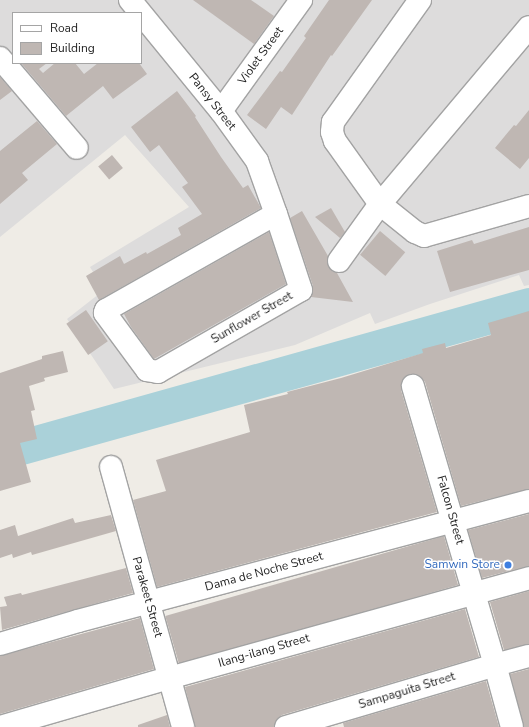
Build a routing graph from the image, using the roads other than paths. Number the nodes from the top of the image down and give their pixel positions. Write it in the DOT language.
graph roads {
  1 [pos="301,0"];
  2 [pos="420,0"];
  3 [pos="142,5"];
  4 [pos="529,27"];
  5 [pos="0,58"];
  6 [pos="221,111"];
  7 [pos="77,148"];
  8 [pos="380,204"];
  9 [pos="529,206"];
  10 [pos="276,214"];
  11 [pos="339,261"];
  12 [pos="414,386"];
  13 [pos="111,467"];
  14 [pos="529,501"];
  15 [pos="453,522"];
  16 [pos="529,578"];
  17 [pos="473,593"];
  18 [pos="149,603"];
  19 [pos="0,644"];
  20 [pos="529,656"];
  21 [pos="495,665"];
  22 [pos="169,678"];
  23 [pos="0,727"];
  24 [pos="183,727"];
  25 [pos="286,727"];
  26 [pos="512,727"];
  1 -- 6 [label="street, Violet Street"];
  2 -- 8 [label="street"];
  3 -- 6 [label="street, Pansy Street"];
  4 -- 8 [label="street"];
  5 -- 7 [label="street"];
  6 -- 10 [label="street, Pansy Street"];
  8 -- 9 [label="street"];
  8 -- 11 [label="street"];
  10 -- 10 [label="street, Sunflower Street"];
  12 -- 15 [label="street, Falcon Street"];
  13 -- 18 [label="street, Parakeet Street"];
  14 -- 15 [label="street, Dama de Noche Street"];
  15 -- 17 [label="street, Falcon Street"];
  15 -- 18 [label="street, Dama de Noche Street"];
  16 -- 17 [label="street, Ilang-ilang Street"];
  17 -- 21 [label="street, Falcon Street"];
  17 -- 22 [label="street, Ilang-ilang Street"];
  18 -- 19 [label="street, Dama de Noche Street"];
  18 -- 22 [label="street, Parakeet Street"];
  20 -- 21 [label="street, Sampaguita Street"];
  21 -- 25 [label="street, Sampaguita Street"];
  21 -- 26 [label="street, Falcon Street"];
  22 -- 23 [label="street, Ilang-ilang Street"];
  22 -- 24 [label="street, Parakeet Street"];
}
